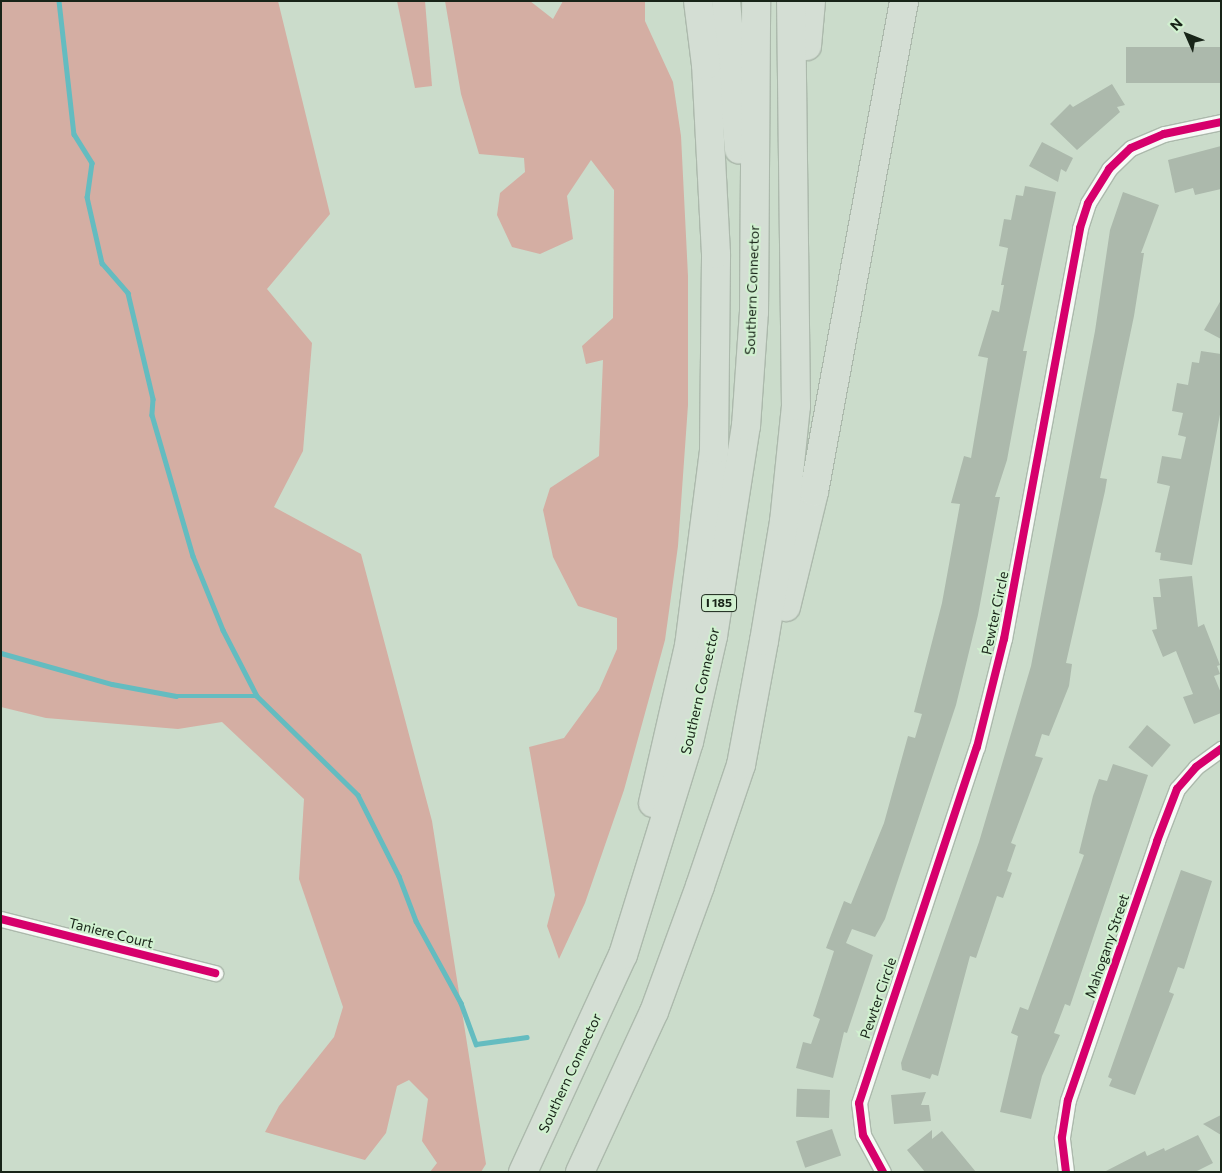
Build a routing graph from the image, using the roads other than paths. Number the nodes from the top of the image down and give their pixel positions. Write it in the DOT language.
graph roads {
  1 [pos="688,1"];
  2 [pos="698,1"];
  3 [pos="726,1"];
  4 [pos="756,1"];
  5 [pos="791,1"];
  6 [pos="810,1"];
  7 [pos="904,1"];
  8 [pos="707,118"];
  9 [pos="1221,122"];
  10 [pos="793,157"];
  11 [pos="746,398"];
  12 [pos="1221,749"];
  13 [pos="740,765"];
  14 [pos="1,919"];
  15 [pos="215,973"];
  16 [pos="512,1172"];
  17 [pos="523,1172"];
  18 [pos="580,1172"];
  19 [pos="883,1172"];
  20 [pos="1066,1172"];
  1 -- 8 [label="highway"];
  2 -- 8 [label="highway"];
  3 -- 11 [label="highway"];
  4 -- 11 [label="highway, Southern Connector / I 185"];
  5 -- 10 [label="highway"];
  6 -- 10 [label="highway"];
  7 -- 13 [label="highway"];
  8 -- 16 [label="highway"];
  9 -- 19 [label="street, Pewter Circle"];
  10 -- 13 [label="highway"];
  11 -- 17 [label="highway, Southern Connector / I 185"];
  12 -- 20 [label="street, Mahogany Street"];
  13 -- 18 [label="highway"];
  14 -- 15 [label="street, Taniere Court"];
}
